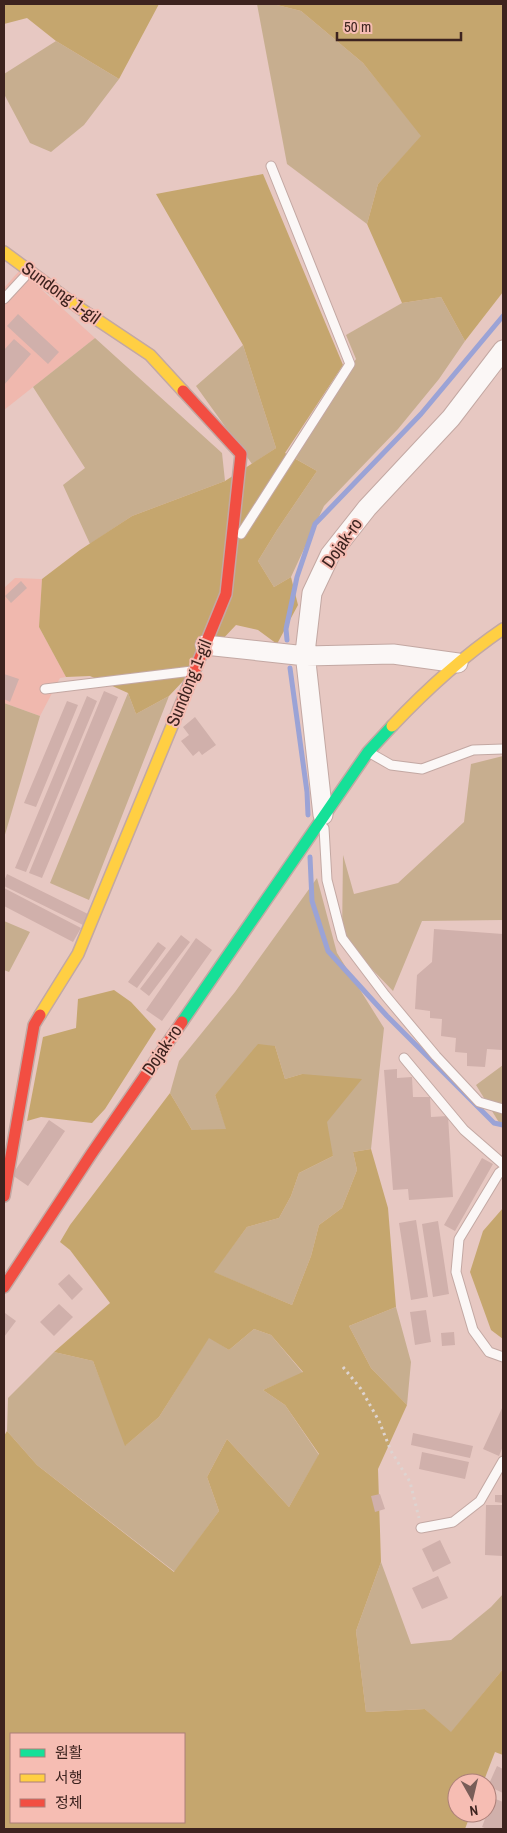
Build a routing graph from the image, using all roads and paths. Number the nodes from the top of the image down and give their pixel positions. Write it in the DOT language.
graph roads {
  1 [pos="271,166"];
  2 [pos="4,252"];
  3 [pos="30,271"];
  4 [pos="4,299"];
  5 [pos="503,350"];
  6 [pos="230,551"];
  7 [pos="503,629"];
  8 [pos="205,645"];
  9 [pos="306,656"];
  10 [pos="458,663"];
  11 [pos="194,671"];
  12 [pos="46,689"];
  13 [pos="503,749"];
  14 [pos="368,752"];
  15 [pos="323,815"];
  16 [pos="404,1058"];
  17 [pos="503,1109"];
  18 [pos="503,1164"];
  19 [pos="503,1170"];
  20 [pos="4,1196"];
  21 [pos="4,1287"];
  22 [pos="503,1357"];
  23 [pos="343,1368"];
  24 [pos="503,1461"];
  25 [pos="421,1528"];
  1 -- 6 [label="lane"];
  2 -- 3 [label="street, Sundong 1-gil"];
  3 -- 4 [label="lane"];
  3 -- 6 [label="street, Sundong 1-gil"];
  5 -- 9 [label="street, Dojak-ro"];
  6 -- 8 [label="street, Sundong 1-gil"];
  7 -- 10 [label="street, Dojak-ro"];
  8 -- 9 [label="street"];
  8 -- 11 [label="street, Sundong 1-gil"];
  9 -- 10 [label="street"];
  9 -- 15 [label="street, Dojak-ro"];
  10 -- 14 [label="street, Dojak-ro"];
  11 -- 12 [label="lane"];
  11 -- 20 [label="street, Sundong 1-gil"];
  13 -- 14 [label="lane"];
  14 -- 15 [label="street, Dojak-ro"];
  15 -- 17 [label="lane"];
  15 -- 21 [label="street, Dojak-ro"];
  16 -- 18 [label="lane"];
  19 -- 22 [label="lane"];
  23 -- 25 [label="path"];
  24 -- 25 [label="lane"];
}
